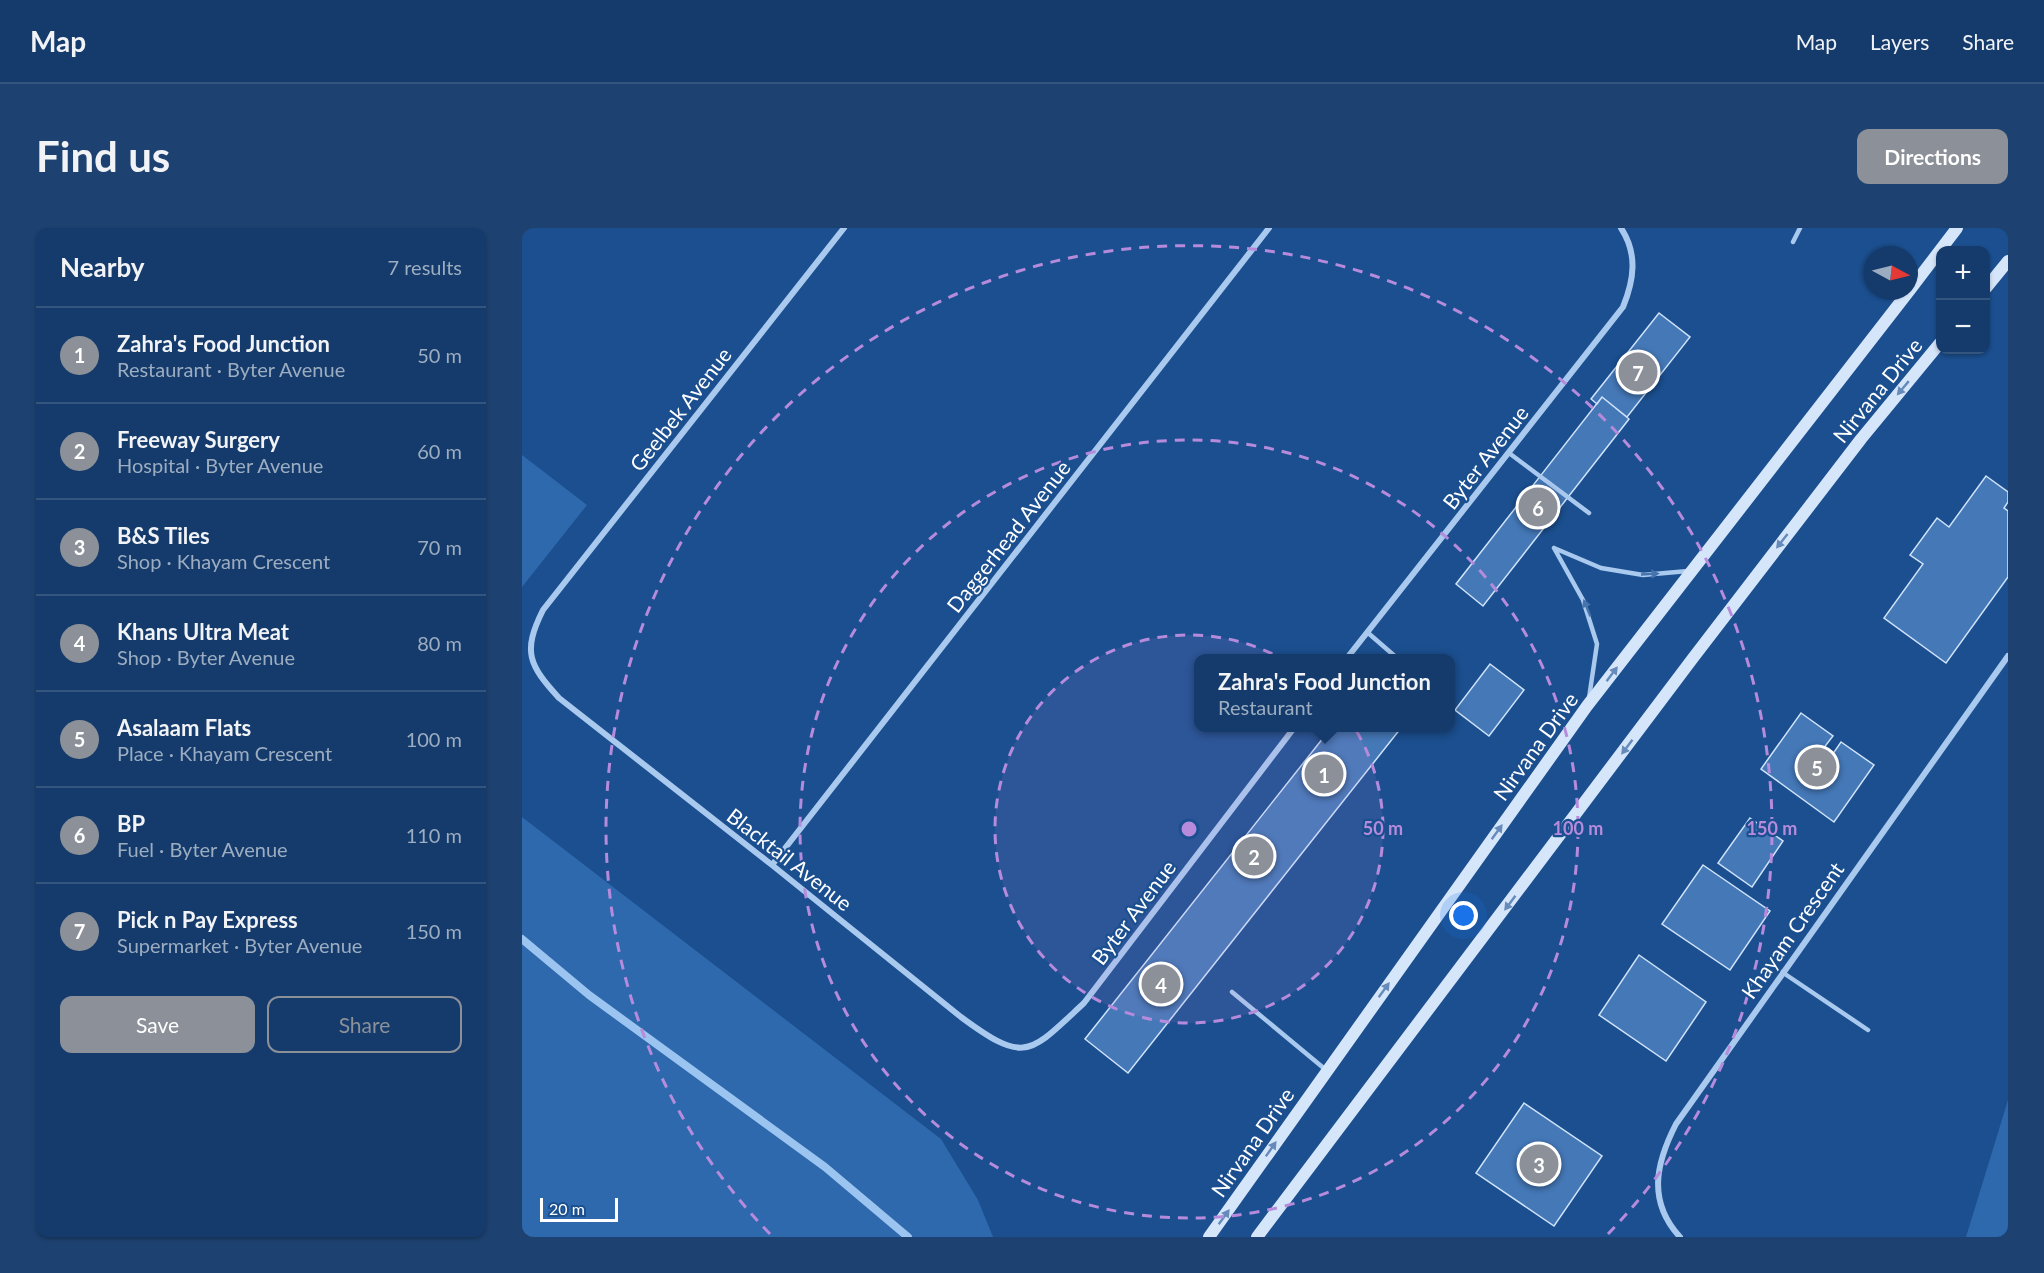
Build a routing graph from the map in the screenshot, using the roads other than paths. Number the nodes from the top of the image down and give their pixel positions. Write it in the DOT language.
graph roads {
  1 [pos="844,228"];
  2 [pos="1269,228"];
  3 [pos="1621,228"];
  4 [pos="1800,228"];
  5 [pos="1955,228"];
  6 [pos="1793,242"];
  7 [pos="2008,261"];
  8 [pos="1918,279"];
  9 [pos="1990,283"];
  10 [pos="1902,300"];
  11 [pos="1936,349"];
  12 [pos="1509,453"];
  13 [pos="1589,513"];
  14 [pos="1691,570"];
  15 [pos="543,610"];
  16 [pos="1367,632"];
  17 [pos="1350,654"];
  18 [pos="1392,654"];
  19 [pos="2008,656"];
  20 [pos="1587,706"];
  21 [pos="1291,732"];
  22 [pos="772,865"];
  23 [pos="1782,972"];
  24 [pos="1232,992"];
  25 [pos="1084,1003"];
  26 [pos="1868,1030"];
  27 [pos="1326,1070"];
  28 [pos="1209,1237"];
  29 [pos="1257,1237"];
  30 [pos="1680,1237"];
  1 -- 15 [label="street, Geelbek Avenue"];
  2 -- 22 [label="street, Daggerhead Avenue"];
  3 -- 12 [label="street, Byter Avenue"];
  4 -- 6 [label="lane"];
  5 -- 8 [label="main road, Nirvana Drive"];
  7 -- 9 [label="main road"];
  10 -- 14 [label="main road, Nirvana Drive"];
  11 -- 29 [label="main road, Nirvana Drive, one-way"];
  12 -- 13 [label="lane"];
  12 -- 16 [label="street, Byter Avenue"];
  20 -- 14 [label="main road, Nirvana Drive, one-way"];
  20 -- 14 [label="lane, one-way"];
  15 -- 22 [label="street, Blacktail Avenue"];
  16 -- 17 [label="street, Byter Avenue"];
  16 -- 18 [label="lane"];
  19 -- 23 [label="street, Khayam Crescent"];
  27 -- 20 [label="main road, Nirvana Drive, one-way"];
  21 -- 25 [label="street, Byter Avenue"];
  22 -- 25 [label="street, Blacktail Avenue"];
  23 -- 26 [label="lane"];
  23 -- 30 [label="street, Khayam Crescent"];
  24 -- 27 [label="lane"];
  28 -- 27 [label="main road, Nirvana Drive, one-way"];
}
